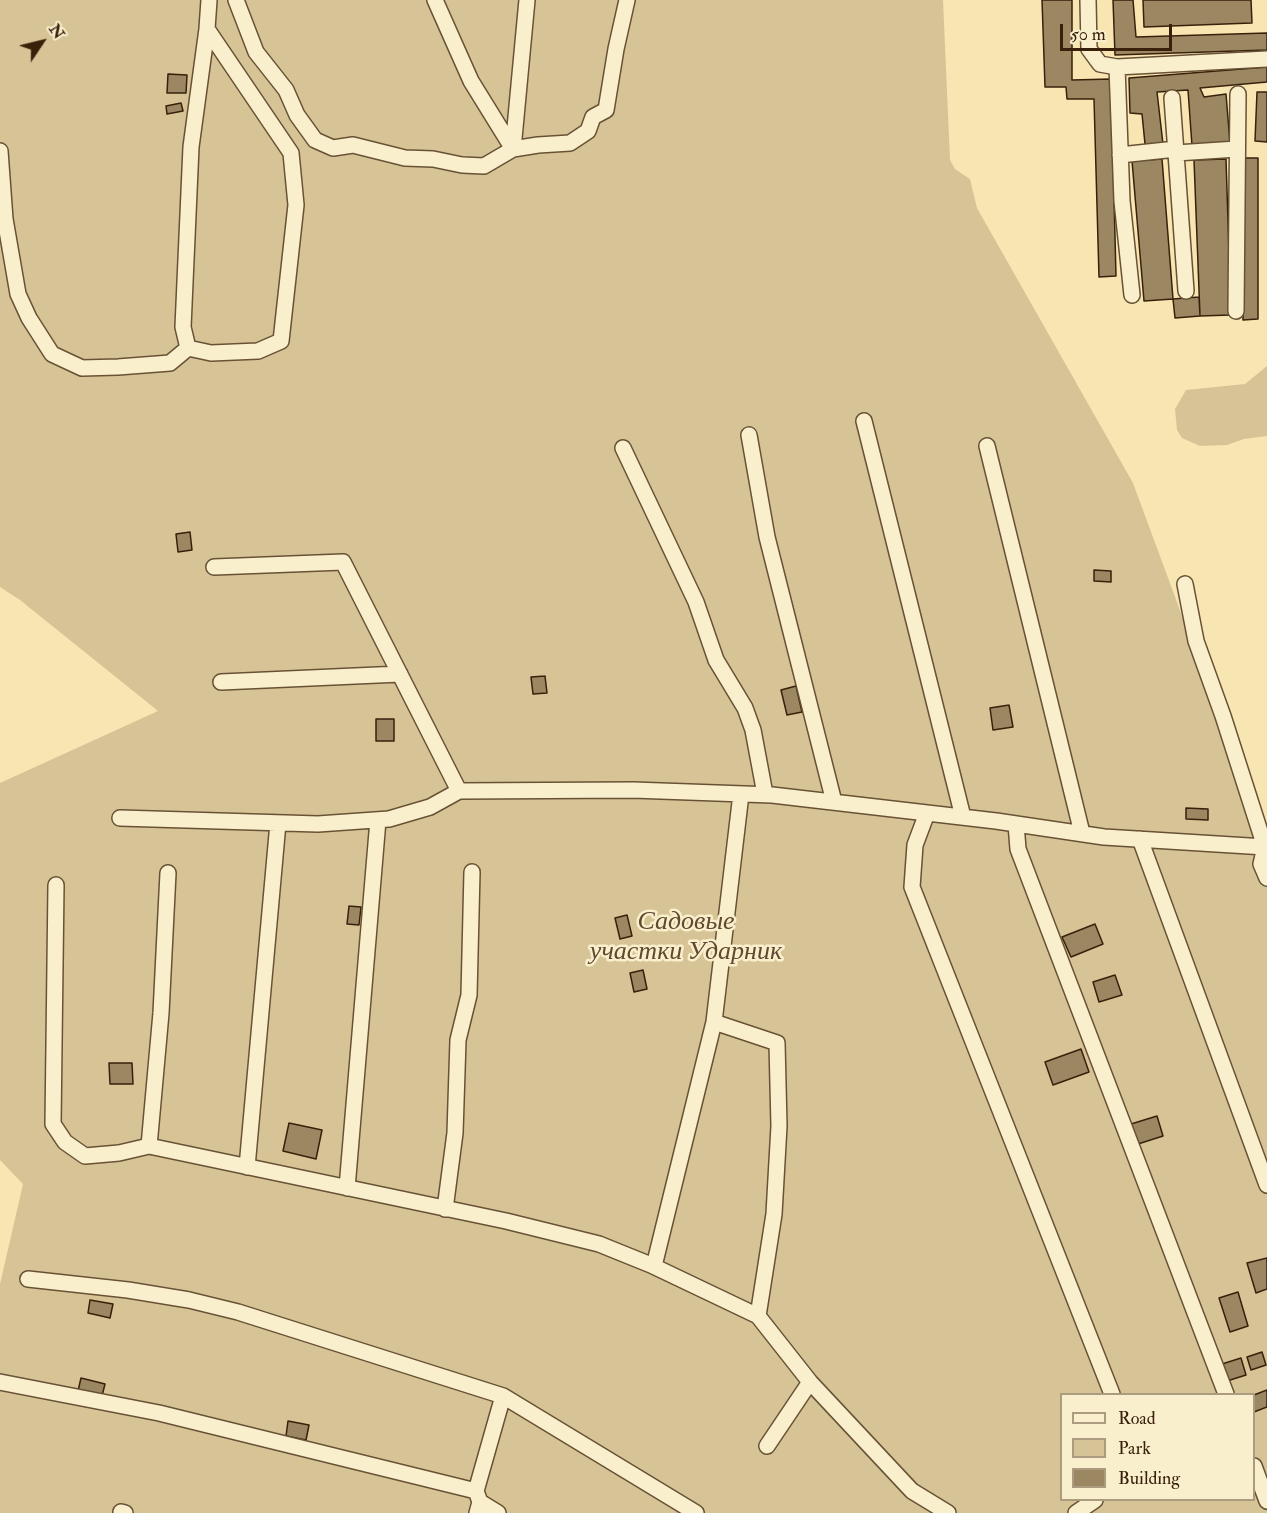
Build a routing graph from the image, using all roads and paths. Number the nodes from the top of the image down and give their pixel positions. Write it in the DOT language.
graph roads {
  1 [pos="209,0"];
  2 [pos="236,0"];
  3 [pos="435,0"];
  4 [pos="527,0"];
  5 [pos="627,0"];
  6 [pos="1088,0"];
  7 [pos="207,29"];
  8 [pos="1267,59"];
  9 [pos="1117,67"];
  10 [pos="1238,94"];
  11 [pos="1172,98"];
  12 [pos="513,149"];
  13 [pos="1238,149"];
  14 [pos="0,151"];
  15 [pos="1176,151"];
  16 [pos="1120,155"];
  17 [pos="1186,291"];
  18 [pos="1132,295"];
  19 [pos="1236,311"];
  20 [pos="188,348"];
  21 [pos="864,421"];
  22 [pos="749,435"];
  23 [pos="987,446"];
  24 [pos="623,448"];
  25 [pos="214,567"];
  26 [pos="1185,584"];
  27 [pos="400,674"];
  28 [pos="221,682"];
  29 [pos="459,790"];
  30 [pos="741,794"];
  31 [pos="765,794"];
  32 [pos="834,802"];
  33 [pos="927,813"];
  34 [pos="963,817"];
  35 [pos="120,818"];
  36 [pos="378,820"];
  37 [pos="278,823"];
  38 [pos="1016,824"];
  39 [pos="1082,833"];
  40 [pos="1140,839"];
  41 [pos="1266,847"];
  42 [pos="472,872"];
  43 [pos="168,873"];
  44 [pos="1267,878"];
  45 [pos="56,885"];
  46 [pos="714,1022"];
  47 [pos="149,1146"];
  48 [pos="247,1167"];
  49 [pos="1267,1185"];
  50 [pos="347,1188"];
  51 [pos="445,1209"];
  52 [pos="654,1266"];
  53 [pos="28,1279"];
  54 [pos="758,1316"];
  55 [pos="0,1382"];
  56 [pos="810,1382"];
  57 [pos="1111,1393"];
  58 [pos="1225,1393"];
  59 [pos="503,1396"];
  60 [pos="767,1446"];
  61 [pos="1255,1469"];
  62 [pos="1094,1501"];
  63 [pos="1267,1501"];
  64 [pos="477,1502"];
  65 [pos="498,1513"];
  66 [pos="696,1513"];
  67 [pos="948,1513"];
  68 [pos="1076,1513"];
  1 -- 7 [label="lane"];
  2 -- 12 [label="lane"];
  3 -- 12 [label="lane"];
  4 -- 12 [label="lane"];
  5 -- 12 [label="lane"];
  6 -- 9 [label="lane"];
  7 -- 20 [label="lane"];
  7 -- 20 [label="lane"];
  8 -- 9 [label="lane"];
  9 -- 16 [label="lane"];
  10 -- 13 [label="lane"];
  11 -- 15 [label="lane"];
  13 -- 15 [label="lane"];
  13 -- 19 [label="lane"];
  14 -- 20 [label="lane"];
  15 -- 16 [label="lane"];
  15 -- 17 [label="lane"];
  16 -- 18 [label="lane"];
  21 -- 34 [label="lane"];
  22 -- 32 [label="lane"];
  23 -- 39 [label="lane"];
  24 -- 31 [label="lane"];
  25 -- 27 [label="lane"];
  26 -- 41 [label="lane"];
  27 -- 28 [label="lane"];
  27 -- 29 [label="lane"];
  29 -- 30 [label="lane"];
  29 -- 36 [label="lane"];
  30 -- 31 [label="lane"];
  30 -- 46 [label="lane"];
  31 -- 32 [label="lane"];
  32 -- 33 [label="lane"];
  33 -- 34 [label="lane"];
  33 -- 57 [label="lane"];
  34 -- 38 [label="lane"];
  35 -- 37 [label="lane"];
  36 -- 37 [label="lane"];
  36 -- 50 [label="lane"];
  37 -- 48 [label="lane"];
  38 -- 39 [label="lane"];
  38 -- 58 [label="lane"];
  39 -- 40 [label="lane"];
  40 -- 41 [label="lane"];
  40 -- 49 [label="lane"];
  41 -- 44 [label="lane"];
  42 -- 51 [label="lane"];
  43 -- 47 [label="lane"];
  45 -- 47 [label="lane"];
  46 -- 52 [label="lane"];
  46 -- 54 [label="lane"];
  47 -- 48 [label="lane"];
  48 -- 50 [label="lane"];
  50 -- 51 [label="lane"];
  51 -- 52 [label="lane"];
  52 -- 54 [label="lane"];
  53 -- 59 [label="lane"];
  54 -- 56 [label="lane"];
  55 -- 64 [label="lane"];
  56 -- 60 [label="lane"];
  56 -- 67 [label="lane"];
  59 -- 64 [label="lane"];
  59 -- 66 [label="lane"];
  61 -- 63 [label="lane"];
  62 -- 68 [label="lane"];
  64 -- 65 [label="lane"];
}
